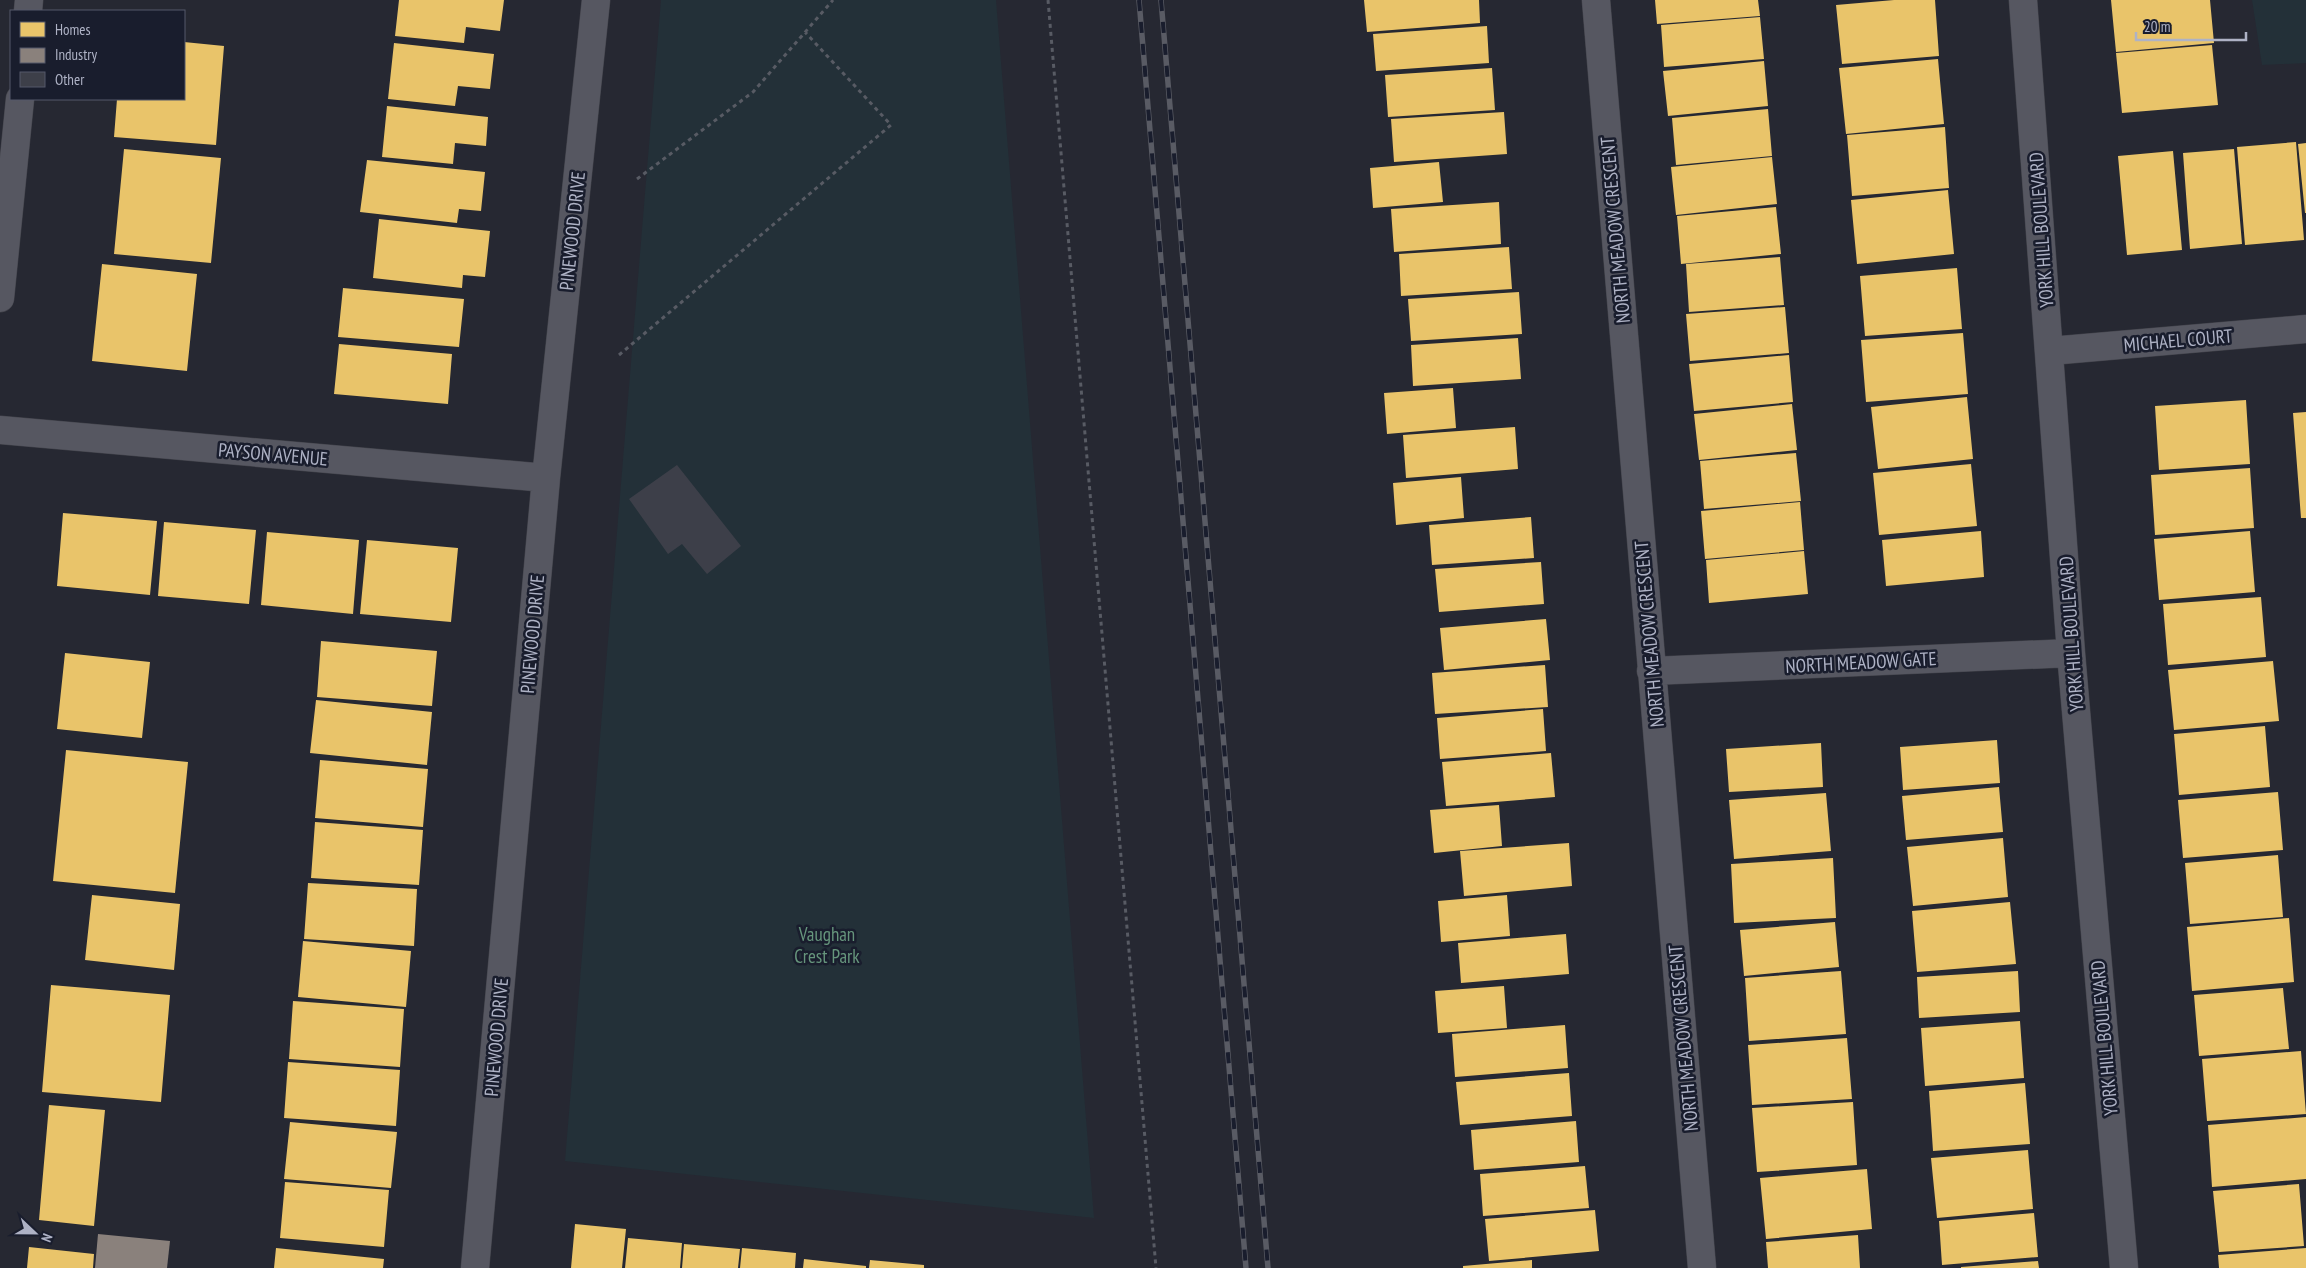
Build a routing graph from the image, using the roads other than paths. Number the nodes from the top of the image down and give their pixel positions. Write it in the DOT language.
graph roads {
  1 [pos="596,0"];
  2 [pos="1596,0"];
  3 [pos="2024,0"];
  4 [pos="20,100"];
  5 [pos="0,298"];
  6 [pos="2306,328"];
  7 [pos="2050,351"];
  8 [pos="0,430"];
  9 [pos="546,478"];
  10 [pos="2071,653"];
  11 [pos="1652,671"];
  12 [pos="475,1268"];
  13 [pos="1702,1268"];
  14 [pos="2124,1268"];
  1 -- 9 [label="street, PINEWOOD DRIVE"];
  2 -- 11 [label="street, NORTH MEADOW CRESCENT"];
  3 -- 7 [label="street, YORK HILL BOULEVARD"];
  4 -- 5 [label="street"];
  6 -- 7 [label="street, MICHAEL COURT"];
  7 -- 10 [label="street, YORK HILL BOULEVARD"];
  8 -- 9 [label="street, PAYSON AVENUE"];
  9 -- 12 [label="street, PINEWOOD DRIVE"];
  10 -- 11 [label="street, NORTH MEADOW GATE"];
  10 -- 14 [label="street, YORK HILL BOULEVARD"];
  11 -- 13 [label="street, NORTH MEADOW CRESCENT"];
}
